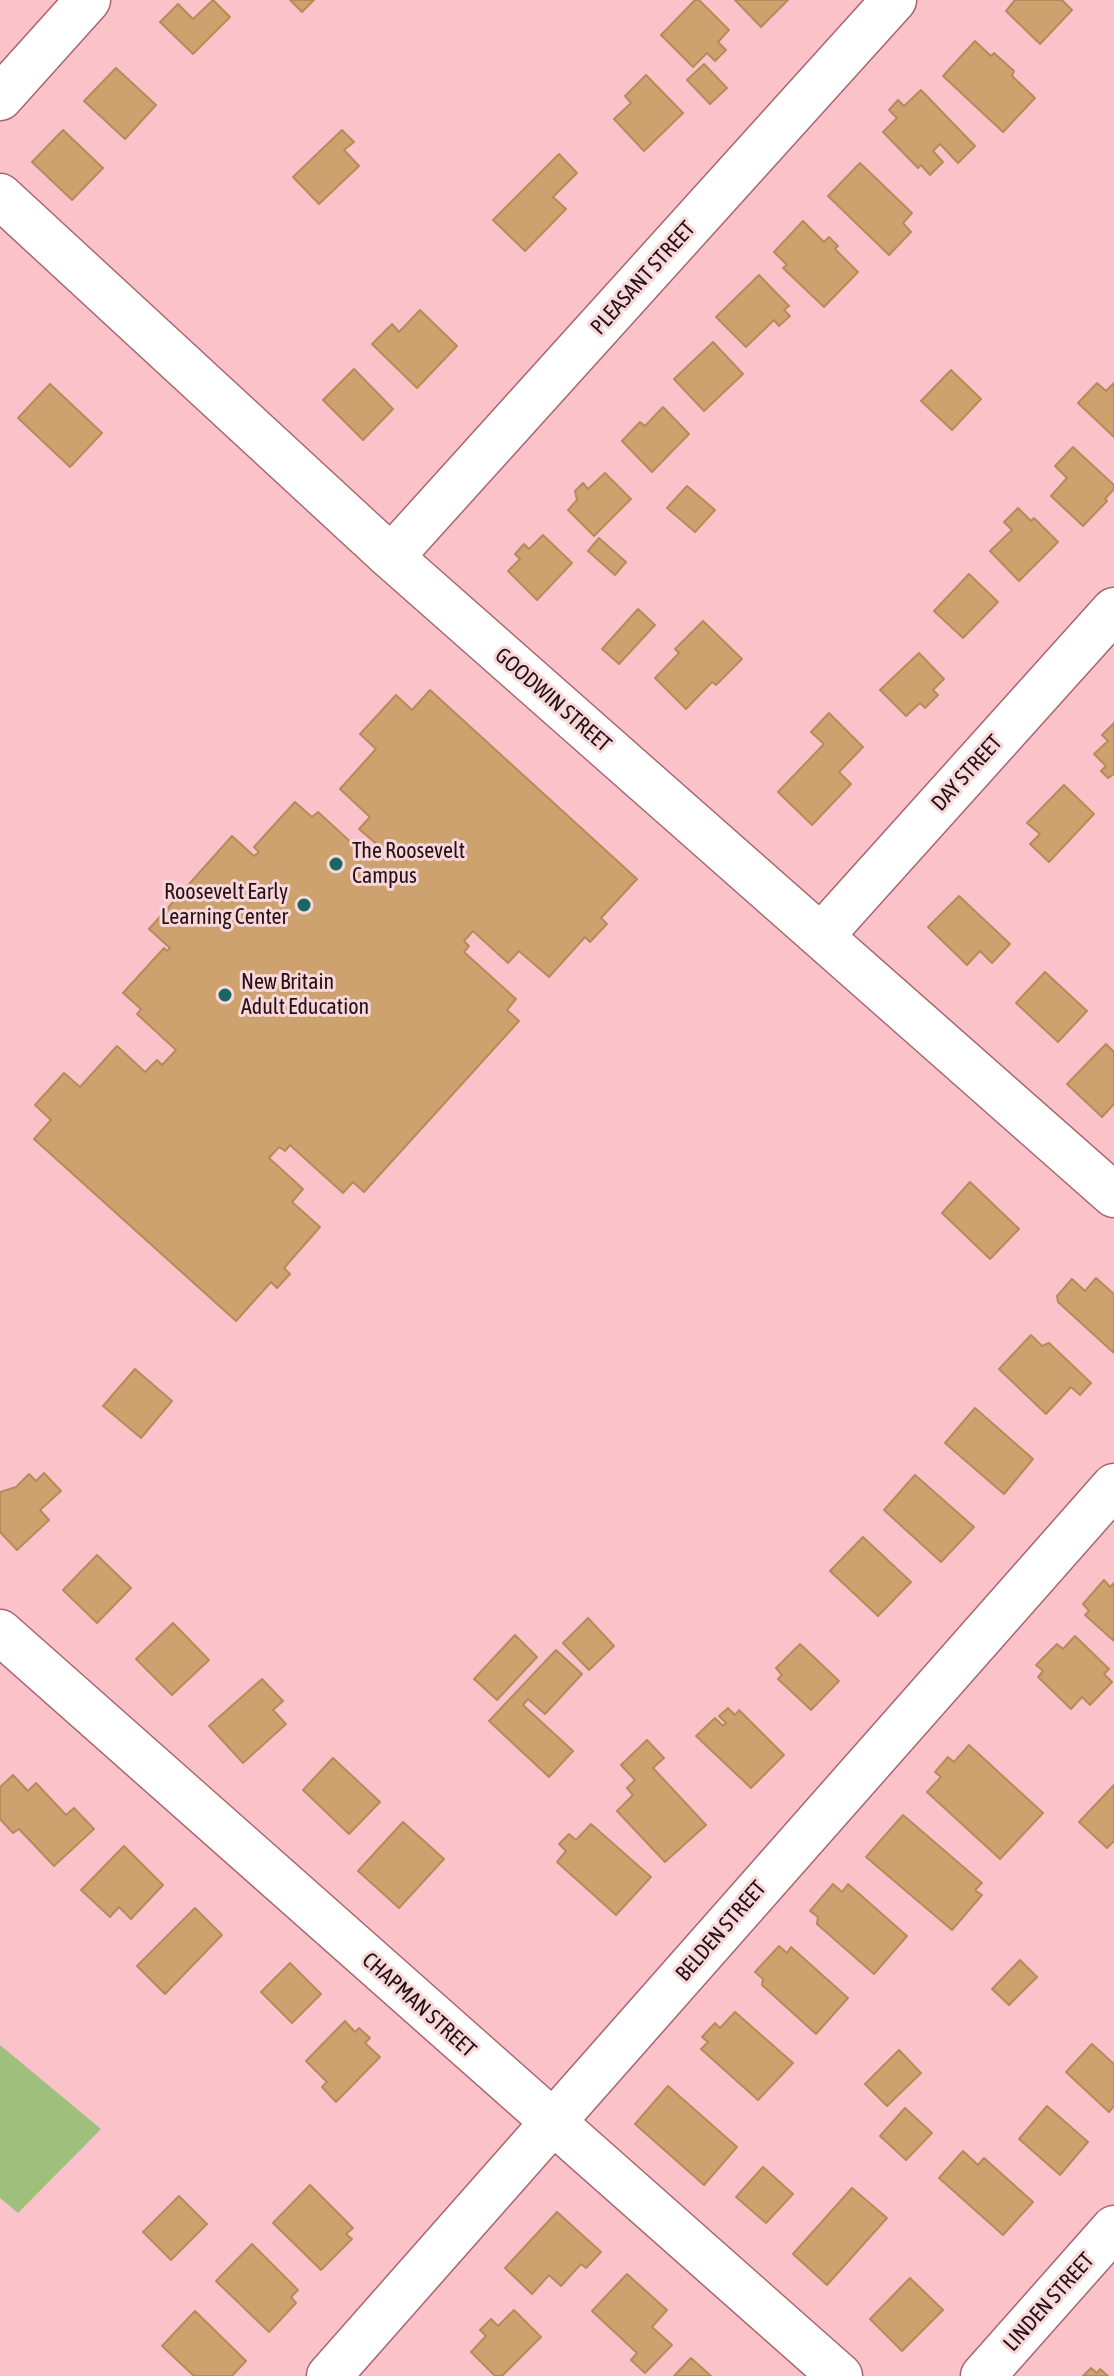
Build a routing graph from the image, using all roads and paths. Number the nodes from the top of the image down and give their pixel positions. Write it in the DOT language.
graph roads {
  1 [pos="88,0"];
  2 [pos="894,0"];
  3 [pos="0,98"];
  4 [pos="0,196"];
  5 [pos="391,557"];
  6 [pos="1114,610"];
  7 [pos="821,936"];
  8 [pos="1114,1195"];
  9 [pos="1114,1486"];
  10 [pos="0,1632"];
  11 [pos="552,2123"];
  12 [pos="1114,2228"];
  13 [pos="329,2376"];
  14 [pos="840,2376"];
  15 [pos="983,2376"];
  1 -- 3 [label="street"];
  2 -- 5 [label="street, PLEASANT STREET"];
  4 -- 5 [label="street, GOODWIN STREET"];
  5 -- 7 [label="street, GOODWIN STREET"];
  6 -- 7 [label="street, DAY STREET"];
  7 -- 8 [label="street, GOODWIN STREET"];
  9 -- 11 [label="street, BELDEN STREET"];
  10 -- 11 [label="street, CHAPMAN STREET"];
  11 -- 13 [label="street, BELDEN STREET"];
  11 -- 14 [label="street, CHAPMAN STREET"];
  12 -- 15 [label="street, LINDEN STREET"];
}
